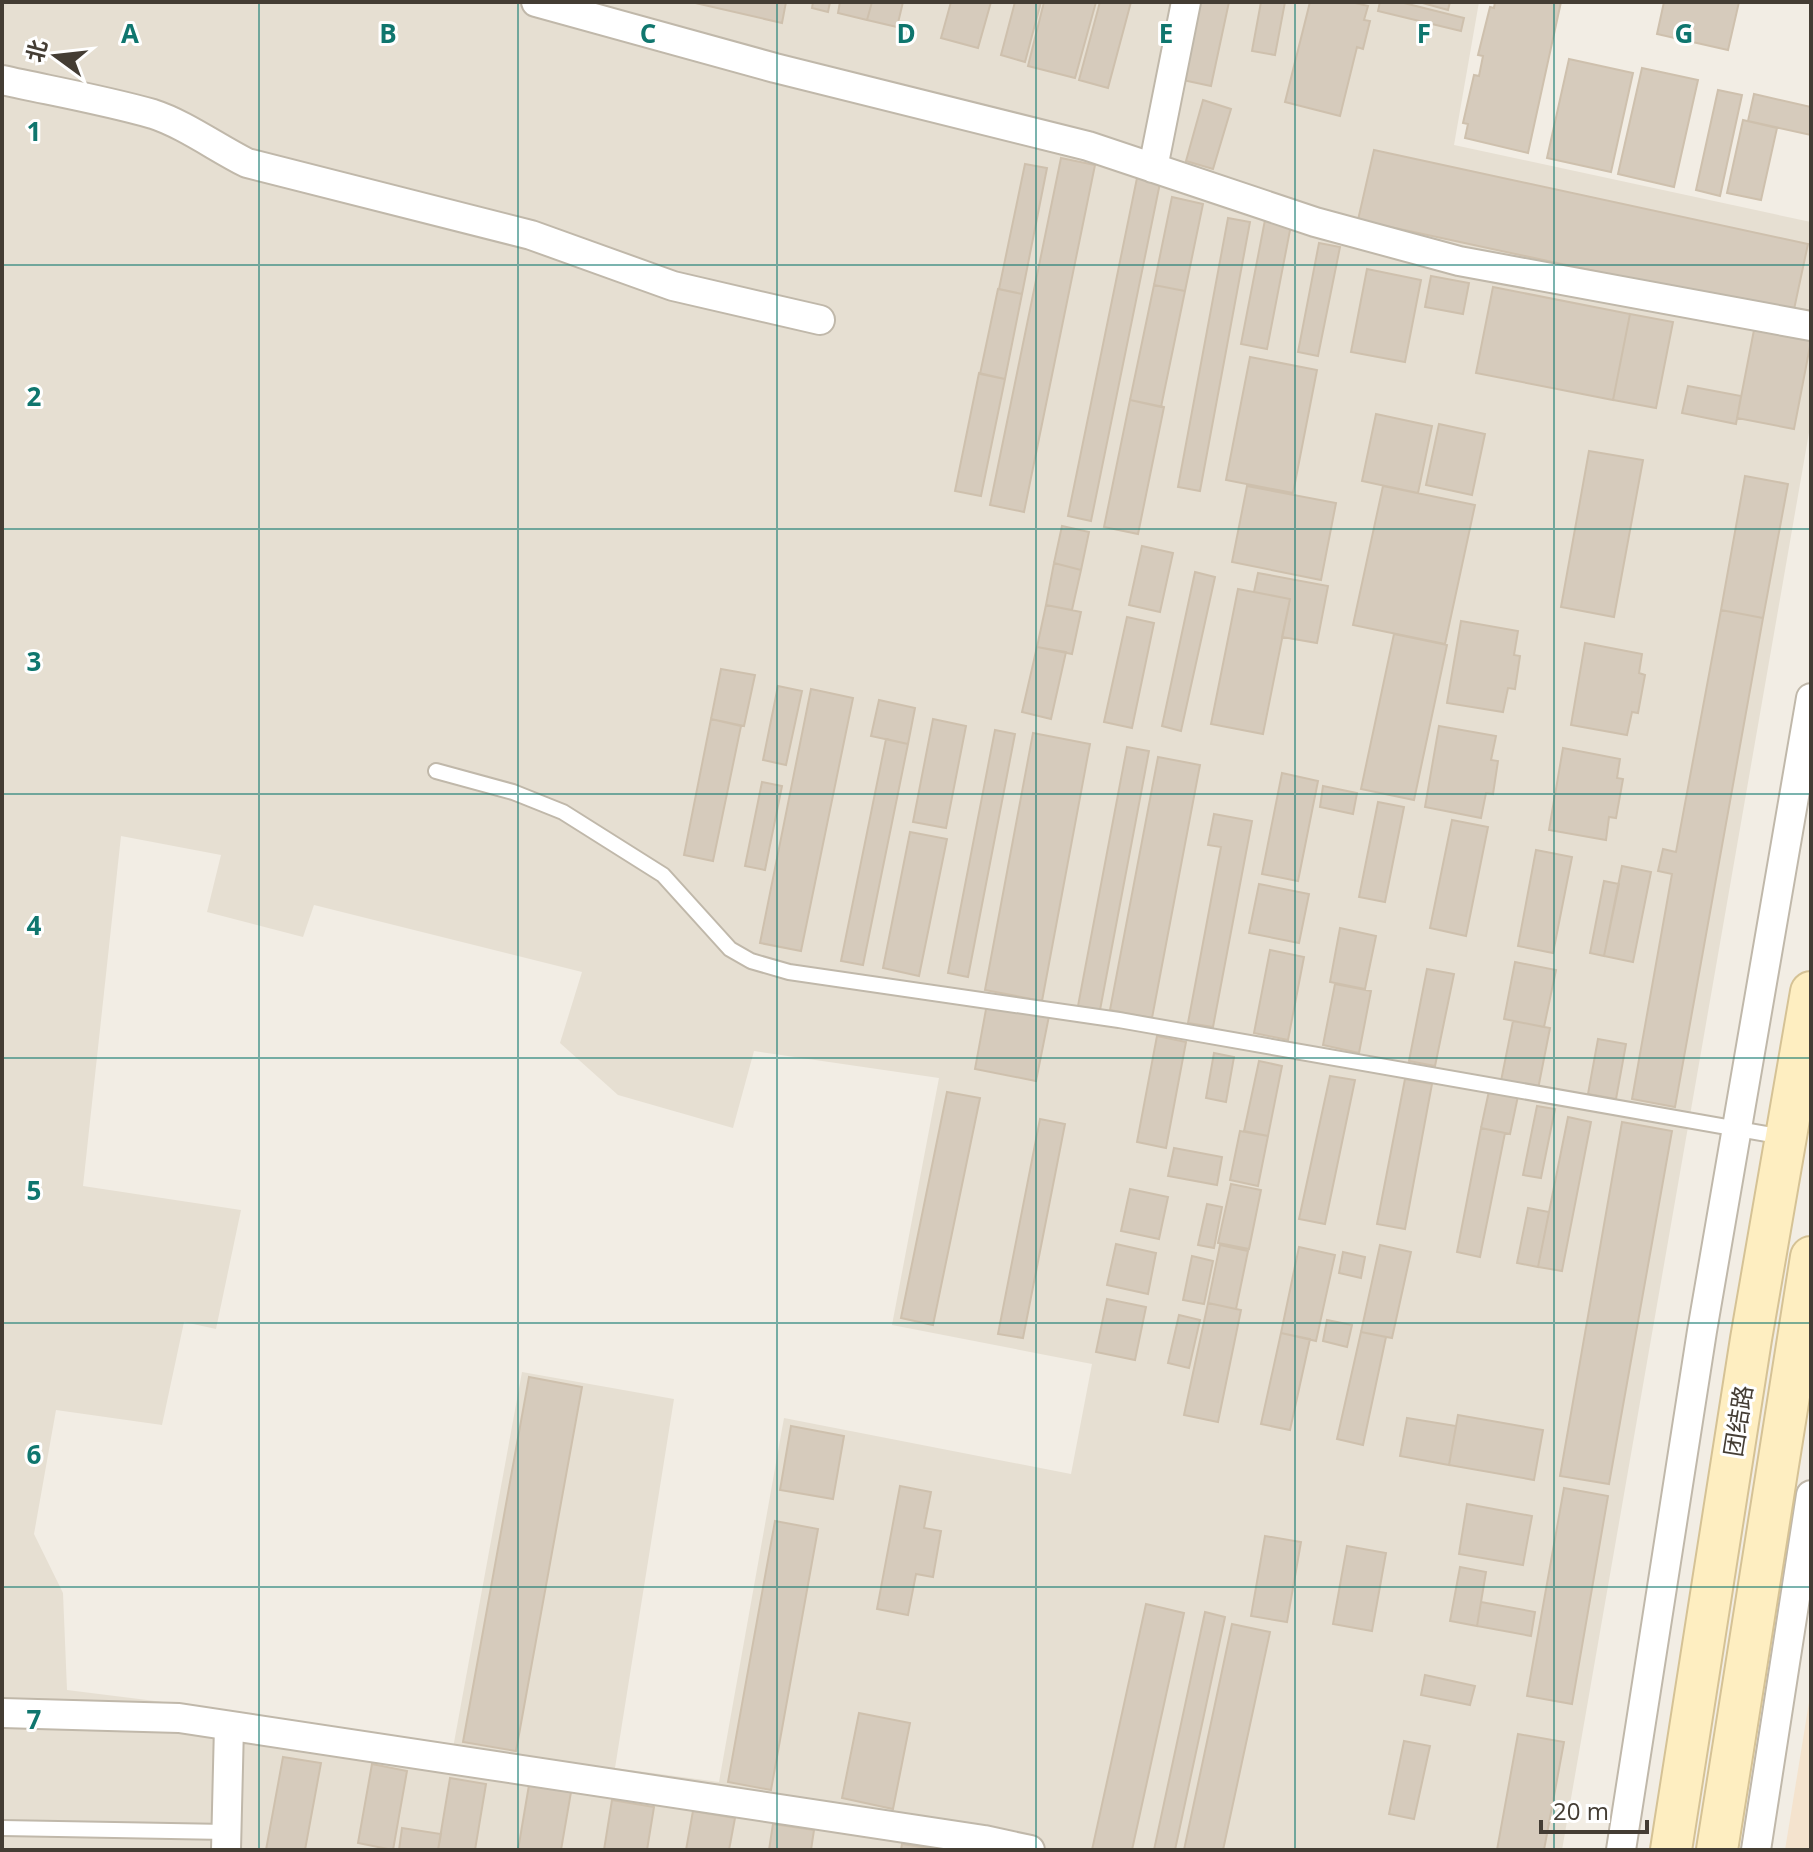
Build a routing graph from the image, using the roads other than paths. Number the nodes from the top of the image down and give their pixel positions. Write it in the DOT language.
graph roads {
  1 [pos="536,2"];
  2 [pos="1186,2"];
  3 [pos="2,80"];
  4 [pos="1153,168"];
  5 [pos="820,320"];
  6 [pos="1811,326"];
  7 [pos="1811,698"];
  8 [pos="436,771"];
  9 [pos="1811,992"];
  10 [pos="1737,1129"];
  11 [pos="1786,1137"];
  12 [pos="1811,1257"];
  13 [pos="1801,1501"];
  14 [pos="2,1713"];
  15 [pos="229,1726"];
  16 [pos="2,1828"];
  17 [pos="226,1841"];
  18 [pos="1030,1850"];
  19 [pos="1621,1850"];
  20 [pos="1671,1850"];
  21 [pos="1717,1850"];
  22 [pos="1756,1850"];
  1 -- 4 [label="street"];
  2 -- 4 [label="street"];
  3 -- 5 [label="street"];
  4 -- 6 [label="street"];
  7 -- 10 [label="street"];
  8 -- 10 [label="lane"];
  9 -- 11 [label="main road, 团结路"];
  10 -- 11 [label="lane"];
  10 -- 19 [label="street"];
  11 -- 20 [label="main road, 团结路"];
  12 -- 13 [label="main road, 团结路"];
  13 -- 21 [label="main road, 团结路"];
  13 -- 22 [label="street"];
  14 -- 15 [label="street"];
  15 -- 17 [label="street"];
  15 -- 18 [label="street"];
  16 -- 17 [label="lane"];
}
